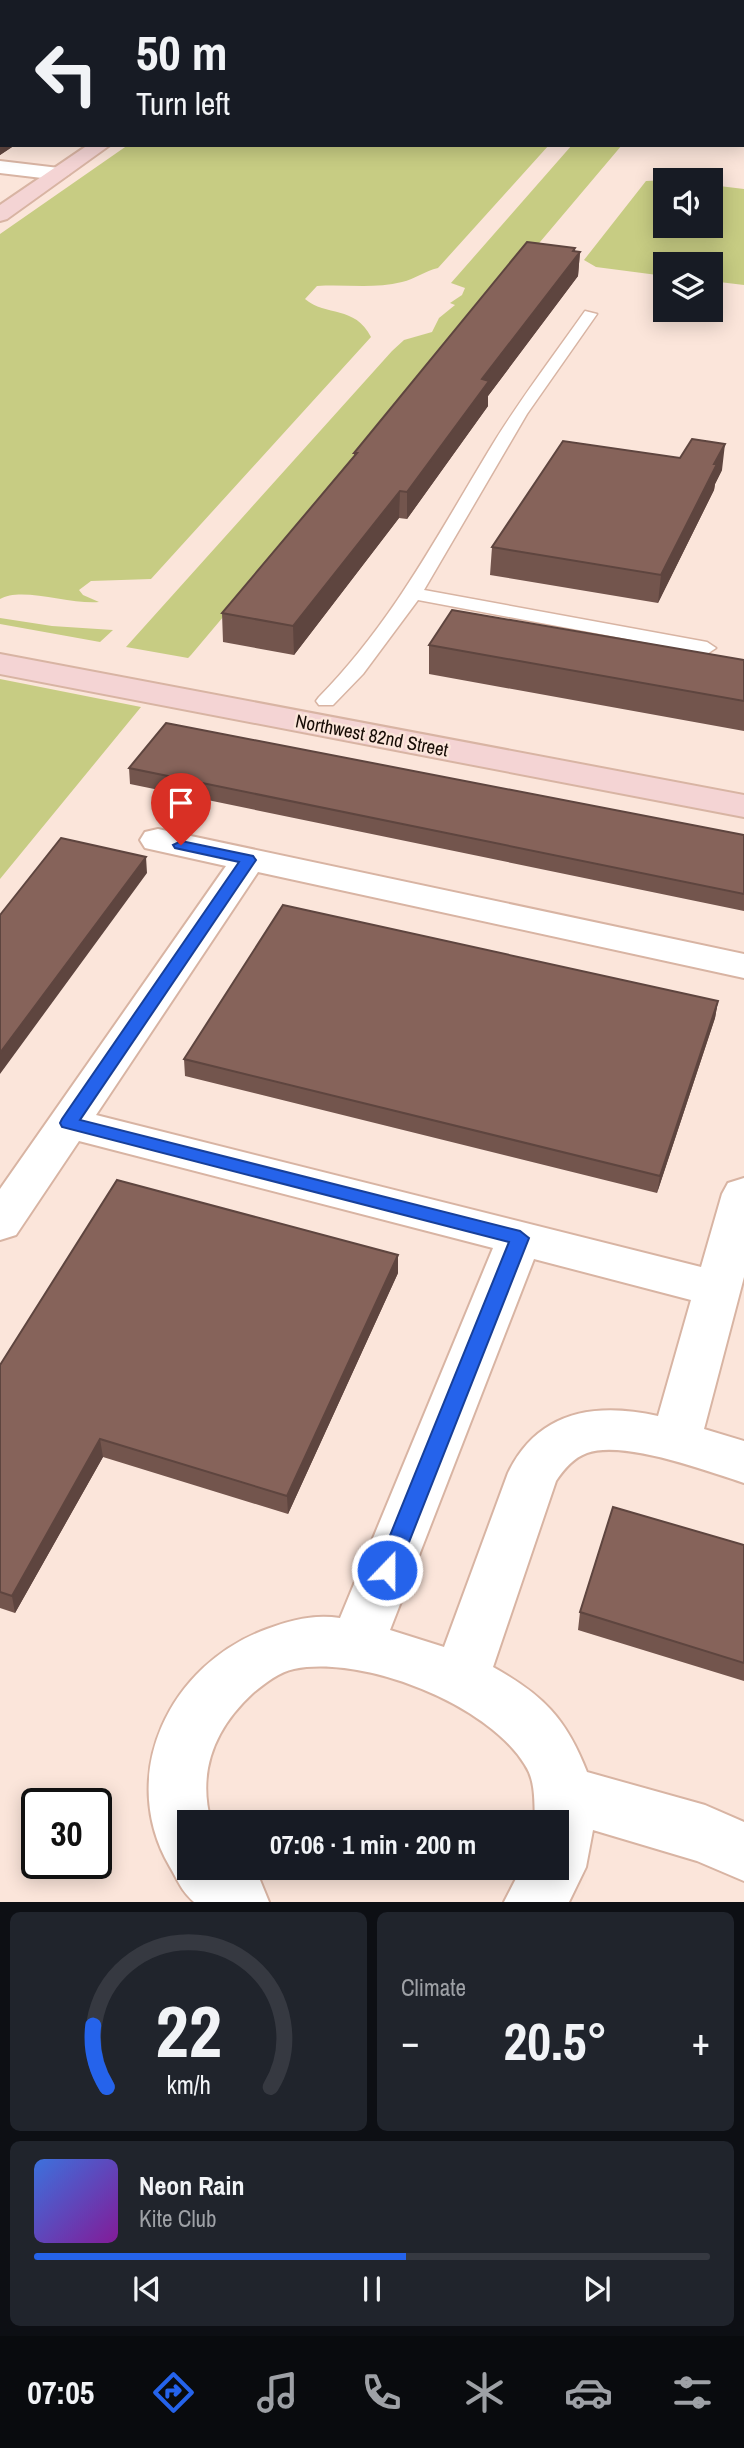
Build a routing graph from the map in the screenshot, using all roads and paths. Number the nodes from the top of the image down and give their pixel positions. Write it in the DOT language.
graph roads {
  1 [pos="99,147"];
  2 [pos="51,151"];
  3 [pos="0,167"];
  4 [pos="23,170"];
  5 [pos="59,174"];
  6 [pos="0,185"];
  7 [pos="0,215"];
  8 [pos="590,314"];
  9 [pos="415,594"];
  10 [pos="0,640"];
  11 [pos="707,649"];
  12 [pos="0,664"];
  13 [pos="326,701"];
  14 [pos="744,780"];
  15 [pos="744,806"];
  16 [pos="158,840"];
  17 [pos="248,860"];
  18 [pos="744,966"];
  19 [pos="68,1123"];
  20 [pos="744,1194"];
  21 [pos="0,1223"];
  22 [pos="520,1238"];
  23 [pos="718,1289"];
  24 [pos="675,1443"];
  25 [pos="744,1462"];
  26 [pos="356,1647"];
  27 [pos="461,1678"];
  28 [pos="564,1794"];
  29 [pos="179,1810"];
  30 [pos="565,1810"];
  31 [pos="731,1839"];
  32 [pos="214,1880"];
  33 [pos="548,1880"];
  34 [pos="238,1902"];
  35 [pos="535,1902"];
  1 -- 5 [label="street"];
  2 -- 4 [label="street"];
  3 -- 4 [label="street"];
  4 -- 5 [label="street"];
  4 -- 6 [label="street"];
  5 -- 7 [label="street"];
  8 -- 9 [label="lane"];
  9 -- 11 [label="lane"];
  9 -- 13 [label="lane"];
  10 -- 13 [label="street, Northwest 82nd Street"];
  12 -- 15 [label="street, Northwest 82nd Street"];
  13 -- 14 [label="street, Northwest 82nd Street"];
  16 -- 17 [label="street"];
  17 -- 18 [label="street"];
  17 -- 19 [label="street"];
  19 -- 21 [label="street"];
  19 -- 22 [label="street"];
  20 -- 23 [label="street"];
  22 -- 23 [label="street"];
  22 -- 26 [label="street"];
  23 -- 24 [label="street"];
  24 -- 25 [label="street"];
  24 -- 27 [label="street"];
  26 -- 27 [label="street"];
  26 -- 29 [label="street"];
  27 -- 28 [label="street"];
  28 -- 30 [label="street"];
  28 -- 31 [label="street"];
  32 -- 34 [label="street"];
  33 -- 35 [label="street"];
}
